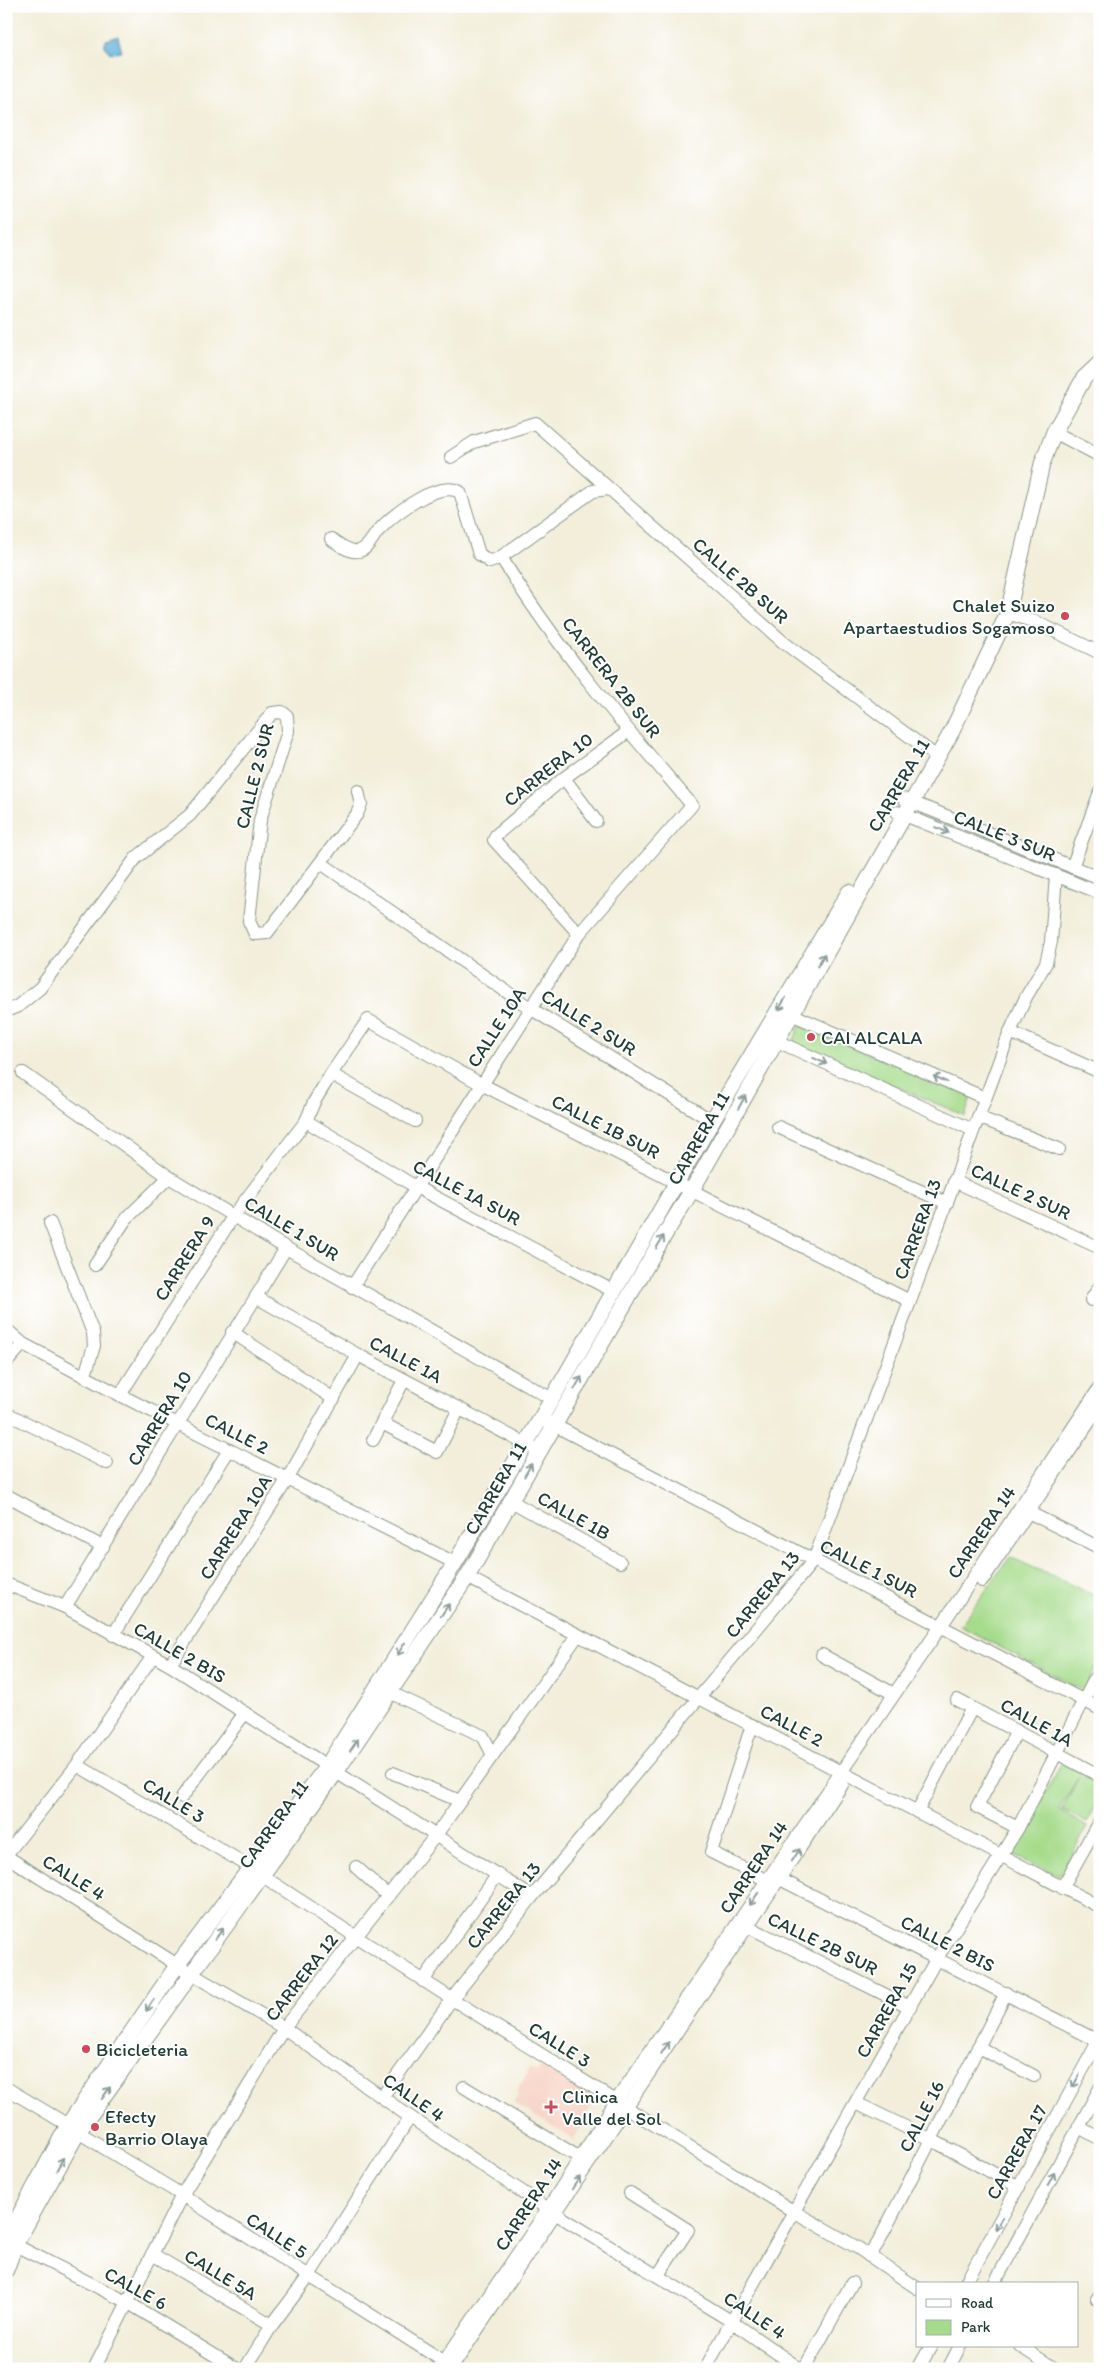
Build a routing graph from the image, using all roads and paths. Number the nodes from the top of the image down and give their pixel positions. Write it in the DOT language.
graph roads {
  1 [pos="1100,363"];
  2 [pos="1054,432"];
  3 [pos="1100,456"];
  4 [pos="452,457"];
  5 [pos="609,489"];
  6 [pos="331,539"];
  7 [pos="501,557"];
  8 [pos="1008,613"];
  9 [pos="1100,653"];
  10 [pos="629,731"];
  11 [pos="934,755"];
  12 [pos="564,778"];
  13 [pos="358,791"];
  14 [pos="1100,792"];
  15 [pos="692,805"];
  16 [pos="904,807"];
  17 [pos="596,821"];
  18 [pos="322,863"];
  19 [pos="1072,867"];
  20 [pos="1056,875"];
  21 [pos="1100,878"];
  22 [pos="1100,893"];
  23 [pos="579,934"];
  24 [pos="530,1008"];
  25 [pos="6,1011"];
  26 [pos="790,1014"];
  27 [pos="368,1020"];
  28 [pos="1010,1032"];
  29 [pos="769,1038"];
  30 [pos="1100,1072"];
  31 [pos="23,1073"];
  32 [pos="331,1074"];
  33 [pos="481,1084"];
  34 [pos="985,1098"];
  35 [pos="978,1117"];
  36 [pos="415,1121"];
  37 [pos="712,1121"];
  38 [pos="306,1122"];
  39 [pos="778,1127"];
  40 [pos="974,1130"];
  41 [pos="1059,1149"];
  42 [pos="169,1177"];
  43 [pos="954,1181"];
  44 [pos="676,1183"];
  45 [pos="416,1187"];
  46 [pos="692,1190"];
  47 [pos="946,1203"];
  48 [pos="234,1215"];
  49 [pos="50,1223"];
  50 [pos="286,1248"];
  51 [pos="1100,1248"];
  52 [pos="95,1265"];
  53 [pos="1100,1286"];
  54 [pos="352,1287"];
  55 [pos="613,1291"];
  56 [pos="256,1296"];
  57 [pos="1091,1300"];
  58 [pos="910,1301"];
  59 [pos="6,1329"];
  60 [pos="232,1332"];
  61 [pos="24,1344"];
  62 [pos="358,1354"];
  63 [pos="6,1364"];
  64 [pos="85,1375"];
  65 [pos="404,1380"];
  66 [pos="1100,1387"];
  67 [pos="120,1395"];
  68 [pos="552,1399"];
  69 [pos="334,1400"];
  70 [pos="1100,1406"];
  71 [pos="459,1409"];
  72 [pos="6,1412"];
  73 [pos="548,1422"];
  74 [pos="1083,1422"];
  75 [pos="382,1423"];
  76 [pos="178,1424"];
  77 [pos="1100,1430"];
  78 [pos="373,1440"];
  79 [pos="532,1448"];
  80 [pos="229,1450"];
  81 [pos="107,1463"];
  82 [pos="286,1480"];
  83 [pos="6,1495"];
  84 [pos="511,1501"];
  85 [pos="1028,1512"];
  86 [pos="1099,1545"];
  87 [pos="104,1547"];
  88 [pos="993,1556"];
  89 [pos="814,1560"];
  90 [pos="620,1562"];
  91 [pos="455,1563"];
  92 [pos="467,1577"];
  93 [pos="6,1584"];
  94 [pos="65,1607"];
  95 [pos="945,1628"];
  96 [pos="113,1635"];
  97 [pos="578,1635"];
  98 [pos="822,1655"];
  99 [pos="153,1656"];
  100 [pos="170,1664"];
  101 [pos="1100,1670"];
  102 [pos="390,1692"];
  103 [pos="894,1694"];
  104 [pos="700,1699"];
  105 [pos="957,1700"];
  106 [pos="1084,1701"];
  107 [pos="972,1708"];
  108 [pos="1100,1709"];
  109 [pos="245,1713"];
  110 [pos="752,1725"];
  111 [pos="1017,1731"];
  112 [pos="1056,1754"];
  113 [pos="493,1755"];
  114 [pos="77,1765"];
  115 [pos="331,1769"];
  116 [pos="393,1773"];
  117 [pos="845,1774"];
  118 [pos="1100,1776"];
  119 [pos="182,1797"];
  120 [pos="460,1801"];
  121 [pos="917,1812"];
  122 [pos="1100,1820"];
  123 [pos="1018,1828"];
  124 [pos="436,1835"];
  125 [pos="999,1855"];
  126 [pos="6,1856"];
  127 [pos="356,1867"];
  128 [pos="256,1871"];
  129 [pos="498,1874"];
  130 [pos="780,1879"];
  131 [pos="766,1880"];
  132 [pos="1062,1888"];
  133 [pos="388,1896"];
  134 [pos="532,1897"];
  135 [pos="1100,1907"];
  136 [pos="747,1926"];
  137 [pos="355,1937"];
  138 [pos="936,1958"];
  139 [pos="184,1969"];
  140 [pos="424,1981"];
  141 [pos="1006,1994"];
  142 [pos="452,1999"];
  143 [pos="910,2007"];
  144 [pos="284,2028"];
  145 [pos="1099,2039"];
  146 [pos="978,2046"];
  147 [pos="1034,2076"];
  148 [pos="464,2087"];
  149 [pos="6,2088"];
  150 [pos="1100,2088"];
  151 [pos="382,2097"];
  152 [pos="856,2103"];
  153 [pos="621,2104"];
  154 [pos="410,2117"];
  155 [pos="1079,2127"];
  156 [pos="73,2129"];
  157 [pos="930,2139"];
  158 [pos="1100,2139"];
  159 [pos="580,2158"];
  160 [pos="1018,2187"];
  161 [pos="630,2193"];
  162 [pos="182,2196"];
  163 [pos="793,2211"];
  164 [pos="552,2212"];
  165 [pos="9,2240"];
  166 [pos="152,2254"];
  167 [pos="869,2256"];
  168 [pos="6,2270"];
  169 [pos="658,2275"];
  170 [pos="308,2277"];
  171 [pos="966,2282"];
  172 [pos="995,2282"];
  173 [pos="852,2283"];
  174 [pos="916,2287"];
  175 [pos="1100,2295"];
  176 [pos="1100,2300"];
  177 [pos="127,2302"];
  178 [pos="731,2321"];
  179 [pos="272,2325"];
  180 [pos="930,2348"];
  181 [pos="959,2348"];
  182 [pos="1023,2348"];
  183 [pos="448,2367"];
  184 [pos="94,2369"];
  185 [pos="237,2369"];
  186 [pos="245,2369"];
  187 [pos="705,2369"];
  188 [pos="800,2369"];
  189 [pos="804,2369"];
  190 [pos="918,2369"];
  191 [pos="948,2369"];
  192 [pos="1055,2369"];
  1 -- 2 [label="main road, CARRERA 11"];
  2 -- 3 [label="street"];
  2 -- 8 [label="main road, CARRERA 11"];
  4 -- 5 [label="street, CALLE 2B SUR"];
  5 -- 7 [label="street"];
  5 -- 11 [label="street, CALLE 2B SUR"];
  6 -- 7 [label="street"];
  7 -- 10 [label="street, CARRERA 2B SUR"];
  8 -- 9 [label="street"];
  8 -- 11 [label="main road, CARRERA 11"];
  10 -- 12 [label="street, CARRERA 10"];
  10 -- 15 [label="street, CARRERA 2B SUR"];
  11 -- 16 [label="main road, CARRERA 11"];
  12 -- 17 [label="street"];
  12 -- 23 [label="street, CARRERA 10"];
  13 -- 18 [label="street"];
  14 -- 19 [label="street"];
  15 -- 23 [label="street, CALLE 10A"];
  16 -- 19 [label="street, CALLE 3 SUR"];
  16 -- 20 [label="street, CALLE 3 SUR, one-way"];
  26 -- 16 [label="main road, CARRERA 11, one-way"];
  16 -- 29 [label="main road, CARRERA 11, one-way"];
  18 -- 24 [label="street, CALLE 2 SUR"];
  18 -- 25 [label="street, CALLE 2 SUR"];
  19 -- 21 [label="street, CALLE 3 SUR"];
  20 -- 22 [label="street, CALLE 3 SUR"];
  20 -- 28 [label="street, CARRERA 13"];
  23 -- 24 [label="street, CALLE 10A"];
  24 -- 33 [label="street, CALLE 10A"];
  24 -- 37 [label="street, CALLE 2 SUR"];
  26 -- 29 [label="main road, CARRERA 11"];
  34 -- 26 [label="street, one-way"];
  27 -- 32 [label="street, CARRERA 9"];
  27 -- 33 [label="street, CALLE 1B SUR"];
  28 -- 30 [label="street"];
  28 -- 34 [label="street, CARRERA 13"];
  29 -- 37 [label="main road, CARRERA 11"];
  29 -- 40 [label="street, one-way"];
  46 -- 29 [label="main road, CARRERA 11, one-way"];
  31 -- 42 [label="street, CALLE 1 SUR"];
  32 -- 36 [label="street"];
  32 -- 38 [label="street, CARRERA 9"];
  33 -- 44 [label="street, CALLE 1B SUR"];
  33 -- 45 [label="street, CALLE 10A"];
  34 -- 35 [label="street, CARRERA 13"];
  35 -- 40 [label="street, CARRERA 13"];
  35 -- 41 [label="street"];
  37 -- 44 [label="main road, CARRERA 11"];
  38 -- 45 [label="street, CALLE 1A SUR"];
  38 -- 48 [label="street, CARRERA 9"];
  39 -- 47 [label="street"];
  40 -- 43 [label="street, CARRERA 13"];
  42 -- 48 [label="street, CALLE 1 SUR"];
  42 -- 52 [label="street"];
  43 -- 47 [label="street, CARRERA 13"];
  43 -- 51 [label="street, CALLE 2 SUR"];
  44 -- 46 [label="street, CALLE 1B SUR"];
  44 -- 55 [label="main road, CARRERA 11"];
  45 -- 54 [label="street, CALLE 10A"];
  45 -- 55 [label="street, CALLE 1A SUR"];
  46 -- 58 [label="street, CALLE 1B SUR"];
  73 -- 46 [label="main road, CARRERA 11, one-way"];
  47 -- 58 [label="street, CARRERA 13"];
  48 -- 50 [label="street, CALLE 1 SUR"];
  48 -- 67 [label="street, CARRERA 9"];
  49 -- 64 [label="street"];
  50 -- 54 [label="street, CALLE 1 SUR"];
  50 -- 56 [label="street, CARRERA 10"];
  53 -- 57 [label="street"];
  54 -- 68 [label="street, CALLE 1 SUR"];
  55 -- 68 [label="main road, CARRERA 11"];
  56 -- 60 [label="street, CARRERA 10"];
  56 -- 62 [label="street, CALLE 1A"];
  58 -- 89 [label="street, CARRERA 13"];
  59 -- 61 [label="street, CALLE 2"];
  60 -- 69 [label="street"];
  60 -- 76 [label="street, CARRERA 10"];
  61 -- 63 [label="street"];
  61 -- 64 [label="street, CALLE 2"];
  62 -- 65 [label="street, CALLE 1A"];
  62 -- 69 [label="street, CARRERA 10A"];
  64 -- 67 [label="street, CALLE 2"];
  65 -- 71 [label="street, CALLE 1A"];
  65 -- 75 [label="street"];
  66 -- 74 [label="street, CARRERA 14"];
  67 -- 76 [label="street, CALLE 2"];
  68 -- 73 [label="main road, CARRERA 11"];
  69 -- 82 [label="street, CARRERA 10A"];
  70 -- 74 [label="street, CARRERA 14"];
  71 -- 75 [label="street"];
  71 -- 79 [label="street, CALLE 1A"];
  72 -- 81 [label="street"];
  73 -- 79 [label="main road, CARRERA 11"];
  73 -- 89 [label="street, CALLE 1 SUR"];
  74 -- 77 [label="street"];
  74 -- 85 [label="street, CARRERA 14"];
  74 -- 88 [label="street, CARRERA 14"];
  75 -- 78 [label="street"];
  76 -- 80 [label="street, CALLE 2"];
  76 -- 87 [label="street, CARRERA 10"];
  84 -- 79 [label="main road, CARRERA 11, one-way"];
  79 -- 91 [label="main road, CARRERA 11"];
  80 -- 82 [label="street, CALLE 2"];
  80 -- 96 [label="street"];
  82 -- 91 [label="street, CALLE 2"];
  82 -- 100 [label="street, CARRERA 10A"];
  83 -- 87 [label="street"];
  84 -- 90 [label="street, CALLE 1B"];
  84 -- 92 [label="main road, CARRERA 11"];
  85 -- 86 [label="street"];
  85 -- 88 [label="street, CARRERA 14"];
  87 -- 94 [label="street, CARRERA 10"];
  88 -- 95 [label="street, CARRERA 14"];
  89 -- 95 [label="street, CALLE 1 SUR"];
  89 -- 104 [label="street, CARRERA 13"];
  91 -- 115 [label="main road, CARRERA 11, one-way"];
  92 -- 97 [label="street, CALLE 2"];
  102 -- 92 [label="main road, CARRERA 11, one-way"];
  93 -- 94 [label="street, CALLE 2 BIS"];
  94 -- 96 [label="street, CALLE 2 BIS"];
  95 -- 103 [label="street, CARRERA 14"];
  95 -- 106 [label="street, CALLE 1 SUR"];
  95 -- 117 [label="street, CARRERA 14"];
  96 -- 99 [label="street, CALLE 2 BIS"];
  97 -- 104 [label="street, CALLE 2"];
  97 -- 113 [label="street, CARRERA 12"];
  98 -- 103 [label="street"];
  99 -- 100 [label="street, CALLE 2 BIS"];
  99 -- 114 [label="street"];
  100 -- 109 [label="street, CALLE 2 BIS"];
  101 -- 106 [label="street, CARRERA 15"];
  102 -- 113 [label="street"];
  115 -- 102 [label="main road, CARRERA 11, one-way"];
  103 -- 117 [label="street, CARRERA 14"];
  104 -- 110 [label="street, CALLE 2"];
  104 -- 134 [label="street, CARRERA 13"];
  105 -- 107 [label="street, CALLE 1A"];
  106 -- 108 [label="street, CALLE 1 SUR"];
  106 -- 112 [label="street, CARRERA 15"];
  107 -- 111 [label="street, CALLE 1A"];
  107 -- 121 [label="street"];
  109 -- 115 [label="street, CALLE 2 BIS"];
  109 -- 119 [label="street"];
  110 -- 117 [label="street, CALLE 2"];
  110 -- 131 [label="street"];
  111 -- 112 [label="street, CALLE 1A"];
  111 -- 123 [label="street"];
  112 -- 118 [label="street, CALLE 1A"];
  112 -- 123 [label="street, CARRERA 15"];
  113 -- 120 [label="street, CARRERA 12"];
  114 -- 126 [label="street"];
  114 -- 128 [label="street, CALLE 3"];
  115 -- 124 [label="street, CALLE 2 BIS"];
  115 -- 128 [label="main road, CARRERA 11"];
  116 -- 120 [label="street"];
  117 -- 121 [label="street, CALLE 2"];
  130 -- 117 [label="street, CARRERA 14, one-way"];
  117 -- 131 [label="street, CARRERA 14"];
  120 -- 124 [label="street, CARRERA 12"];
  121 -- 125 [label="street, CALLE 2"];
  122 -- 132 [label="street"];
  123 -- 125 [label="street, CARRERA 15"];
  124 -- 129 [label="street, CALLE 2 BIS"];
  124 -- 133 [label="street, CARRERA 12"];
  125 -- 132 [label="street, CALLE 2"];
  125 -- 138 [label="street, CARRERA 15"];
  126 -- 139 [label="street, CALLE 4"];
  127 -- 133 [label="street"];
  128 -- 137 [label="street, CALLE 3"];
  128 -- 139 [label="main road, CARRERA 11"];
  129 -- 134 [label="street, CALLE 2 BIS"];
  129 -- 140 [label="street"];
  130 -- 136 [label="street, CARRERA 14"];
  130 -- 138 [label="street, CALLE 2 BIS"];
  131 -- 153 [label="street, CARRERA 14, one-way"];
  132 -- 135 [label="street, CALLE 2"];
  133 -- 137 [label="street, CARRERA 12"];
  134 -- 142 [label="street, CARRERA 13"];
  136 -- 143 [label="street, CALLE 2B SUR"];
  153 -- 136 [label="street, CARRERA 14, one-way"];
  137 -- 140 [label="street, CALLE 3"];
  137 -- 144 [label="street, CARRERA 12"];
  138 -- 141 [label="street, CALLE 2 BIS"];
  138 -- 143 [label="street, CARRERA 15"];
  139 -- 144 [label="street, CALLE 4"];
  139 -- 156 [label="main road, CARRERA 11"];
  140 -- 142 [label="street, CALLE 3"];
  141 -- 145 [label="street, CALLE 2 BIS"];
  141 -- 146 [label="street, CALLE 16"];
  142 -- 151 [label="street, CARRERA 13"];
  142 -- 153 [label="street, CALLE 3"];
  143 -- 152 [label="street, CARRERA 15"];
  144 -- 151 [label="street, CALLE 4"];
  144 -- 162 [label="street, CARRERA 12"];
  145 -- 160 [label="street, CARRERA 17, one-way"];
  146 -- 147 [label="street"];
  146 -- 157 [label="street, CALLE 16"];
  148 -- 159 [label="street"];
  149 -- 156 [label="street, CALLE 5"];
  150 -- 155 [label="street"];
  151 -- 154 [label="street, CALLE 4"];
  152 -- 157 [label="street"];
  152 -- 163 [label="street, CARRERA 15"];
  153 -- 159 [label="street, CARRERA 14"];
  153 -- 163 [label="street, CALLE 3"];
  164 -- 153 [label="street, CARRERA 14, one-way"];
  154 -- 164 [label="street, CALLE 4"];
  154 -- 170 [label="street"];
  155 -- 158 [label="street"];
  172 -- 155 [label="street, one-way"];
  156 -- 162 [label="street, CALLE 5"];
  156 -- 165 [label="main road, CARRERA 11"];
  157 -- 160 [label="street"];
  157 -- 167 [label="street, CALLE 16"];
  159 -- 164 [label="street, CARRERA 14"];
  160 -- 171 [label="street, CARRERA 17, one-way"];
  161 -- 169 [label="street"];
  162 -- 166 [label="street, CARRERA 12"];
  162 -- 170 [label="street, CALLE 5"];
  163 -- 167 [label="street, CALLE 3"];
  163 -- 178 [label="street, CARRERA 15"];
  164 -- 169 [label="street, CALLE 4"];
  164 -- 183 [label="street, CARRERA 14"];
  165 -- 168 [label="main road, CARRERA 11"];
  165 -- 177 [label="street, CALLE 6"];
  166 -- 177 [label="street, CARRERA 12"];
  166 -- 179 [label="street, CALLE 5A"];
  167 -- 174 [label="street, CALLE 3"];
  169 -- 178 [label="street, CALLE 4"];
  170 -- 179 [label="street"];
  170 -- 183 [label="street, CALLE 5"];
  173 -- 189 [label="street"];
  175 -- 176 [label="street"];
  177 -- 184 [label="street, CARRERA 12"];
  177 -- 185 [label="street, CALLE 6"];
  178 -- 187 [label="street, CARRERA 15"];
  178 -- 188 [label="street, CALLE 4"];
  179 -- 186 [label="street"];
  180 -- 190 [label="street"];
  181 -- 191 [label="street"];
  182 -- 192 [label="street"];
}
